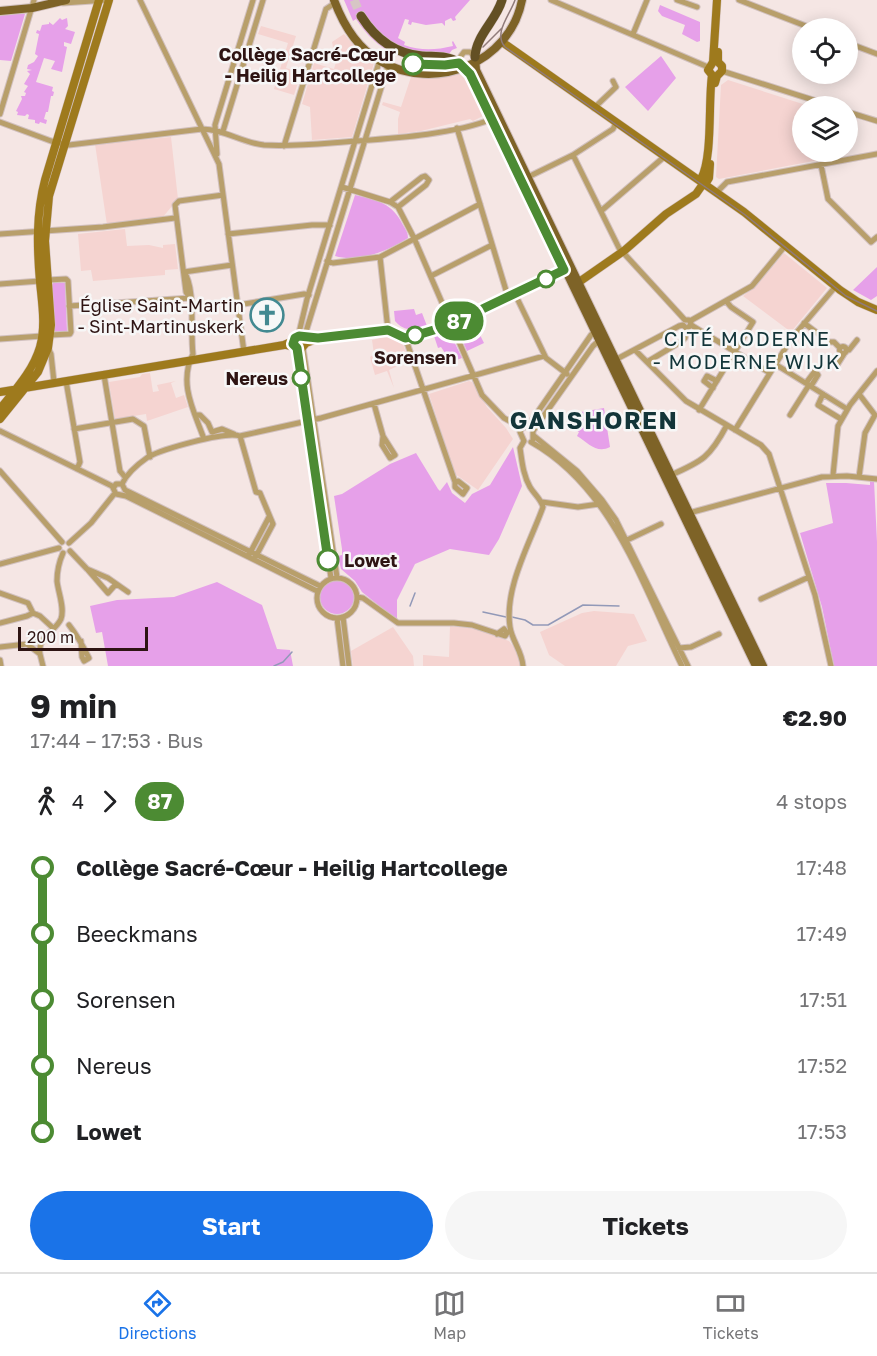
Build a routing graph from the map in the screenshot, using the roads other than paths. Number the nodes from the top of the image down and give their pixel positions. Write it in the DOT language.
graph roads {
  1 [pos="66,0"];
  2 [pos="99,0"];
  3 [pos="108,0"];
  4 [pos="140,0"];
  5 [pos="253,0"];
  6 [pos="263,0"];
  7 [pos="502,0"];
  8 [pos="522,0"];
  9 [pos="550,0"];
  10 [pos="647,0"];
  11 [pos="677,0"];
  12 [pos="717,0"];
  13 [pos="721,0"];
  14 [pos="739,0"];
  15 [pos="334,2"];
  16 [pos="33,4"];
  17 [pos="53,4"];
  18 [pos="697,7"];
  19 [pos="0,11"];
  20 [pos="360,16"];
  21 [pos="792,21"];
  22 [pos="633,34"];
  23 [pos="502,42"];
  24 [pos="858,47"];
  25 [pos="877,54"];
  26 [pos="475,60"];
  27 [pos="385,61"];
  28 [pos="462,65"];
  29 [pos="715,69"];
  30 [pos="613,81"];
  31 [pos="800,96"];
  32 [pos="594,108"];
  33 [pos="0,114"];
  34 [pos="218,114"];
  35 [pos="858,115"];
  36 [pos="228,118"];
  37 [pos="492,118"];
  38 [pos="877,121"];
  39 [pos="0,122"];
  40 [pos="616,123"];
  41 [pos="457,128"];
  42 [pos="202,129"];
  43 [pos="214,129"];
  44 [pos="223,131"];
  45 [pos="355,141"];
  46 [pos="366,141"];
  47 [pos="60,144"];
  48 [pos="284,146"];
  49 [pos="877,154"];
  50 [pos="573,155"];
  51 [pos="216,156"];
  52 [pos="664,157"];
  53 [pos="821,165"];
  54 [pos="528,177"];
  55 [pos="701,181"];
  56 [pos="342,187"];
  57 [pos="350,190"];
  58 [pos="718,191"];
  59 [pos="223,195"];
  60 [pos="390,202"];
  61 [pos="480,204"];
  62 [pos="398,207"];
  63 [pos="601,211"];
  64 [pos="175,218"];
  65 [pos="757,223"];
  66 [pos="330,225"];
  67 [pos="41,232"];
  68 [pos="0,234"];
  69 [pos="228,234"];
  70 [pos="877,237"];
  71 [pos="414,238"];
  72 [pos="871,242"];
  73 [pos="492,245"];
  74 [pos="785,246"];
  75 [pos="877,248"];
  76 [pos="622,253"];
  77 [pos="380,257"];
  78 [pos="320,259"];
  79 [pos="329,261"];
  80 [pos="232,265"];
  81 [pos="567,266"];
  82 [pos="184,272"];
  83 [pos="430,276"];
  84 [pos="44,280"];
  85 [pos="579,282"];
  86 [pos="0,284"];
  87 [pos="836,286"];
  88 [pos="309,295"];
  89 [pos="512,296"];
  90 [pos="190,298"];
  91 [pos="726,301"];
  92 [pos="238,305"];
  93 [pos="69,306"];
  94 [pos="877,310"];
  95 [pos="804,323"];
  96 [pos="451,324"];
  97 [pos="687,324"];
  98 [pos="388,330"];
  99 [pos="600,335"];
  100 [pos="46,336"];
  101 [pos="405,338"];
  102 [pos="0,339"];
  103 [pos="857,340"];
  104 [pos="300,341"];
  105 [pos="48,348"];
  106 [pos="635,350"];
  107 [pos="844,351"];
  108 [pos="244,352"];
  109 [pos="735,352"];
  110 [pos="544,356"];
  111 [pos="190,360"];
  112 [pos="613,361"];
  113 [pos="647,363"];
  114 [pos="775,364"];
  115 [pos="837,365"];
  116 [pos="877,371"];
  117 [pos="565,372"];
  118 [pos="770,373"];
  119 [pos="104,375"];
  120 [pos="473,375"];
  121 [pos="572,377"];
  122 [pos="66,381"];
  123 [pos="717,381"];
  124 [pos="54,382"];
  125 [pos="809,385"];
  126 [pos="26,387"];
  127 [pos="713,388"];
  128 [pos="16,389"];
  129 [pos="423,389"];
  130 [pos="0,392"];
  131 [pos="823,394"];
  132 [pos="859,394"];
  133 [pos="1,404"];
  134 [pos="374,404"];
  135 [pos="847,409"];
  136 [pos="699,410"];
  137 [pos="196,415"];
  138 [pos="790,415"];
  139 [pos="876,418"];
  140 [pos="0,419"];
  141 [pos="841,419"];
  142 [pos="311,421"];
  143 [pos="112,423"];
  144 [pos="727,425"];
  145 [pos="525,427"];
  146 [pos="74,429"];
  147 [pos="735,430"];
  148 [pos="0,431"];
  149 [pos="213,434"];
  150 [pos="237,435"];
  151 [pos="383,436"];
  152 [pos="204,437"];
  153 [pos="530,438"];
  154 [pos="150,456"];
  155 [pos="77,469"];
  156 [pos="0,471"];
  157 [pos="832,475"];
  158 [pos="671,476"];
  159 [pos="125,477"];
  160 [pos="859,477"];
  161 [pos="877,479"];
  162 [pos="455,482"];
  163 [pos="122,484"];
  164 [pos="780,487"];
  165 [pos="114,490"];
  166 [pos="124,493"];
  167 [pos="542,502"];
  168 [pos="599,504"];
  169 [pos="686,514"];
  170 [pos="661,524"];
  171 [pos="625,541"];
  172 [pos="63,547"];
  173 [pos="252,556"];
  174 [pos="0,564"];
  175 [pos="87,569"];
  176 [pos="809,577"];
  177 [pos="334,578"];
  178 [pos="116,584"];
  179 [pos="318,589"];
  180 [pos="128,592"];
  181 [pos="0,593"];
  182 [pos="357,597"];
  183 [pos="761,599"];
  184 [pos="33,613"];
  185 [pos="62,614"];
  186 [pos="340,618"];
  187 [pos="59,622"];
  188 [pos="0,623"];
  189 [pos="69,625"];
  190 [pos="53,628"];
  191 [pos="719,633"];
  192 [pos="497,634"];
  193 [pos="42,640"];
  194 [pos="81,641"];
  195 [pos="27,644"];
  196 [pos="0,647"];
  197 [pos="677,649"];
  198 [pos="39,654"];
  199 [pos="0,660"];
  200 [pos="1,666"];
  201 [pos="43,666"];
  202 [pos="343,666"];
  203 [pos="350,666"];
  204 [pos="523,666"];
  205 [pos="682,666"];
  206 [pos="688,666"];
  207 [pos="756,666"];
  208 [pos="763,666"];
  209 [pos="831,666"];
  1 -- 17 [label="main road"];
  2 -- 3 [label="street"];
  2 -- 17 [label="street"];
  2 -- 47 [label="main road"];
  3 -- 47 [label="main road"];
  4 -- 42 [label="street"];
  5 -- 34 [label="street"];
  6 -- 36 [label="street"];
  7 -- 26 [label="highway"];
  8 -- 23 [label="main road"];
  9 -- 22 [label="street"];
  10 -- 22 [label="street"];
  11 -- 18 [label="street"];
  12 -- 29 [label="main road"];
  13 -- 29 [label="main road"];
  14 -- 21 [label="street"];
  15 -- 27 [label="main road"];
  15 -- 48 [label="street"];
  16 -- 17 [label="main road"];
  16 -- 19 [label="main road"];
  16 -- 33 [label="street"];
  20 -- 28 [label="highway"];
  22 -- 29 [label="street"];
  23 -- 26 [label="main road"];
  23 -- 32 [label="main road"];
  24 -- 25 [label="street"];
  26 -- 28 [label="main road"];
  26 -- 28 [label="street"];
  26 -- 54 [label="main road"];
  27 -- 28 [label="main road"];
  27 -- 45 [label="street"];
  27 -- 46 [label="street"];
  28 -- 37 [label="main road"];
  29 -- 31 [label="street"];
  29 -- 55 [label="main road"];
  30 -- 32 [label="street"];
  32 -- 40 [label="main road"];
  34 -- 36 [label="street"];
  34 -- 43 [label="street"];
  35 -- 38 [label="street"];
  36 -- 44 [label="street"];
  37 -- 41 [label="street"];
  37 -- 81 [label="main road"];
  39 -- 47 [label="street"];
  40 -- 50 [label="street"];
  40 -- 52 [label="main road"];
  41 -- 46 [label="street"];
  41 -- 61 [label="street"];
  42 -- 43 [label="street"];
  42 -- 47 [label="street"];
  42 -- 51 [label="street"];
  43 -- 44 [label="street"];
  43 -- 51 [label="street"];
  44 -- 48 [label="street"];
  45 -- 46 [label="street"];
  45 -- 48 [label="street"];
  45 -- 56 [label="street"];
  46 -- 57 [label="street"];
  47 -- 67 [label="main road"];
  49 -- 53 [label="street"];
  50 -- 54 [label="street"];
  50 -- 63 [label="street"];
  51 -- 59 [label="street"];
  52 -- 55 [label="main road"];
  52 -- 63 [label="street"];
  53 -- 58 [label="street"];
  53 -- 72 [label="street"];
  54 -- 81 [label="main road"];
  55 -- 58 [label="main road"];
  55 -- 65 [label="main road"];
  55 -- 76 [label="main road"];
  56 -- 57 [label="street"];
  56 -- 66 [label="street"];
  57 -- 60 [label="street"];
  57 -- 79 [label="street"];
  58 -- 65 [label="main road"];
  59 -- 64 [label="street"];
  59 -- 69 [label="street"];
  60 -- 62 [label="street"];
  60 -- 62 [label="street"];
  61 -- 71 [label="street"];
  61 -- 73 [label="street"];
  62 -- 71 [label="street"];
  63 -- 76 [label="street"];
  64 -- 67 [label="street"];
  64 -- 82 [label="street"];
  65 -- 74 [label="main road"];
  66 -- 69 [label="street"];
  66 -- 78 [label="street"];
  67 -- 68 [label="street"];
  67 -- 84 [label="main road"];
  69 -- 80 [label="street"];
  70 -- 72 [label="street"];
  71 -- 77 [label="street"];
  71 -- 83 [label="street"];
  72 -- 75 [label="street"];
  73 -- 83 [label="street"];
  73 -- 89 [label="street"];
  74 -- 87 [label="main road"];
  74 -- 91 [label="street"];
  76 -- 85 [label="main road"];
  76 -- 97 [label="street"];
  77 -- 79 [label="street"];
  77 -- 98 [label="street"];
  78 -- 79 [label="street"];
  78 -- 88 [label="street"];
  79 -- 104 [label="street"];
  80 -- 82 [label="street"];
  80 -- 92 [label="street"];
  81 -- 85 [label="main road"];
  81 -- 89 [label="main road"];
  81 -- 99 [label="main road"];
  82 -- 90 [label="street"];
  83 -- 96 [label="street"];
  84 -- 86 [label="street"];
  84 -- 93 [label="street"];
  84 -- 100 [label="main road"];
  85 -- 99 [label="main road"];
  87 -- 94 [label="main road"];
  87 -- 95 [label="street"];
  88 -- 92 [label="street"];
  88 -- 104 [label="street"];
  89 -- 96 [label="main road"];
  89 -- 110 [label="street"];
  90 -- 93 [label="street"];
  90 -- 111 [label="street"];
  91 -- 97 [label="street"];
  91 -- 109 [label="street"];
  92 -- 108 [label="street"];
  93 -- 100 [label="street"];
  95 -- 107 [label="street"];
  95 -- 114 [label="street"];
  96 -- 101 [label="main road"];
  96 -- 120 [label="street"];
  97 -- 106 [label="street"];
  97 -- 109 [label="street"];
  97 -- 113 [label="street"];
  98 -- 101 [label="main road"];
  98 -- 104 [label="main road"];
  99 -- 112 [label="main road"];
  99 -- 117 [label="street"];
  99 -- 121 [label="street"];
  100 -- 102 [label="street"];
  100 -- 105 [label="main road"];
  100 -- 128 [label="main road"];
  101 -- 129 [label="street"];
  103 -- 107 [label="street"];
  104 -- 108 [label="main road"];
  104 -- 142 [label="street"];
  105 -- 124 [label="street"];
  105 -- 126 [label="main road"];
  106 -- 112 [label="street"];
  106 -- 113 [label="street"];
  107 -- 115 [label="street"];
  108 -- 111 [label="main road"];
  109 -- 118 [label="street"];
  109 -- 123 [label="street"];
  110 -- 117 [label="street"];
  110 -- 120 [label="street"];
  111 -- 119 [label="main road"];
  111 -- 137 [label="street"];
  112 -- 158 [label="main road"];
  112 -- 169 [label="main road"];
  113 -- 136 [label="street"];
  114 -- 118 [label="street"];
  114 -- 125 [label="street"];
  116 -- 132 [label="street"];
  117 -- 121 [label="street"];
  117 -- 145 [label="street"];
  118 -- 147 [label="street"];
  119 -- 122 [label="main road"];
  119 -- 143 [label="street"];
  120 -- 129 [label="street"];
  120 -- 145 [label="street"];
  121 -- 153 [label="street"];
  122 -- 124 [label="main road"];
  122 -- 146 [label="street"];
  123 -- 127 [label="street"];
  123 -- 127 [label="street"];
  124 -- 126 [label="main road"];
  125 -- 131 [label="street"];
  125 -- 138 [label="street"];
  126 -- 128 [label="main road"];
  126 -- 140 [label="main road"];
  127 -- 136 [label="street"];
  128 -- 130 [label="main road"];
  128 -- 133 [label="main road"];
  129 -- 134 [label="street"];
  129 -- 162 [label="street"];
  131 -- 135 [label="street"];
  131 -- 141 [label="street"];
  132 -- 135 [label="street"];
  132 -- 139 [label="street"];
  134 -- 142 [label="street"];
  134 -- 151 [label="street"];
  135 -- 141 [label="street"];
  136 -- 144 [label="street"];
  137 -- 149 [label="street"];
  137 -- 152 [label="street"];
  139 -- 160 [label="street"];
  141 -- 157 [label="street"];
  142 -- 150 [label="street"];
  142 -- 177 [label="street"];
  143 -- 146 [label="street"];
  143 -- 154 [label="street"];
  143 -- 159 [label="street"];
  144 -- 147 [label="street"];
  144 -- 158 [label="street"];
  145 -- 153 [label="street"];
  145 -- 153 [label="street"];
  146 -- 155 [label="street"];
  147 -- 164 [label="street"];
  148 -- 155 [label="street"];
  149 -- 150 [label="street"];
  149 -- 152 [label="street"];
  150 -- 152 [label="street"];
  150 -- 173 [label="street"];
  152 -- 154 [label="street"];
  153 -- 167 [label="street"];
  153 -- 168 [label="street"];
  153 -- 171 [label="street"];
  154 -- 159 [label="street"];
  155 -- 165 [label="street"];
  156 -- 172 [label="street"];
  157 -- 160 [label="street"];
  157 -- 164 [label="street"];
  158 -- 169 [label="main road"];
  159 -- 163 [label="street"];
  160 -- 161 [label="street"];
  163 -- 165 [label="street"];
  163 -- 166 [label="street"];
  164 -- 169 [label="street"];
  164 -- 176 [label="street"];
  165 -- 166 [label="street"];
  165 -- 172 [label="street"];
  166 -- 173 [label="street"];
  167 -- 168 [label="street"];
  167 -- 204 [label="street"];
  168 -- 171 [label="street"];
  169 -- 207 [label="main road"];
  169 -- 208 [label="main road"];
  170 -- 171 [label="street"];
  171 -- 197 [label="street"];
  172 -- 174 [label="street"];
  172 -- 175 [label="street"];
  172 -- 185 [label="street"];
  173 -- 179 [label="street"];
  175 -- 178 [label="street"];
  175 -- 178 [label="street"];
  176 -- 183 [label="street"];
  176 -- 209 [label="street"];
  177 -- 179 [label="street"];
  177 -- 182 [label="street"];
  178 -- 180 [label="street"];
  179 -- 186 [label="street"];
  181 -- 184 [label="street"];
  182 -- 186 [label="street"];
  182 -- 192 [label="street"];
  184 -- 188 [label="street"];
  184 -- 190 [label="street"];
  185 -- 187 [label="street"];
  185 -- 189 [label="street"];
  186 -- 202 [label="street"];
  186 -- 203 [label="street"];
  187 -- 189 [label="street"];
  187 -- 190 [label="street"];
  189 -- 194 [label="street"];
  190 -- 193 [label="street"];
  191 -- 197 [label="street"];
  193 -- 195 [label="street"];
  193 -- 198 [label="street"];
  195 -- 196 [label="street"];
  195 -- 198 [label="street"];
  197 -- 205 [label="street"];
  197 -- 206 [label="street"];
  198 -- 201 [label="street"];
  199 -- 200 [label="street"];
}
